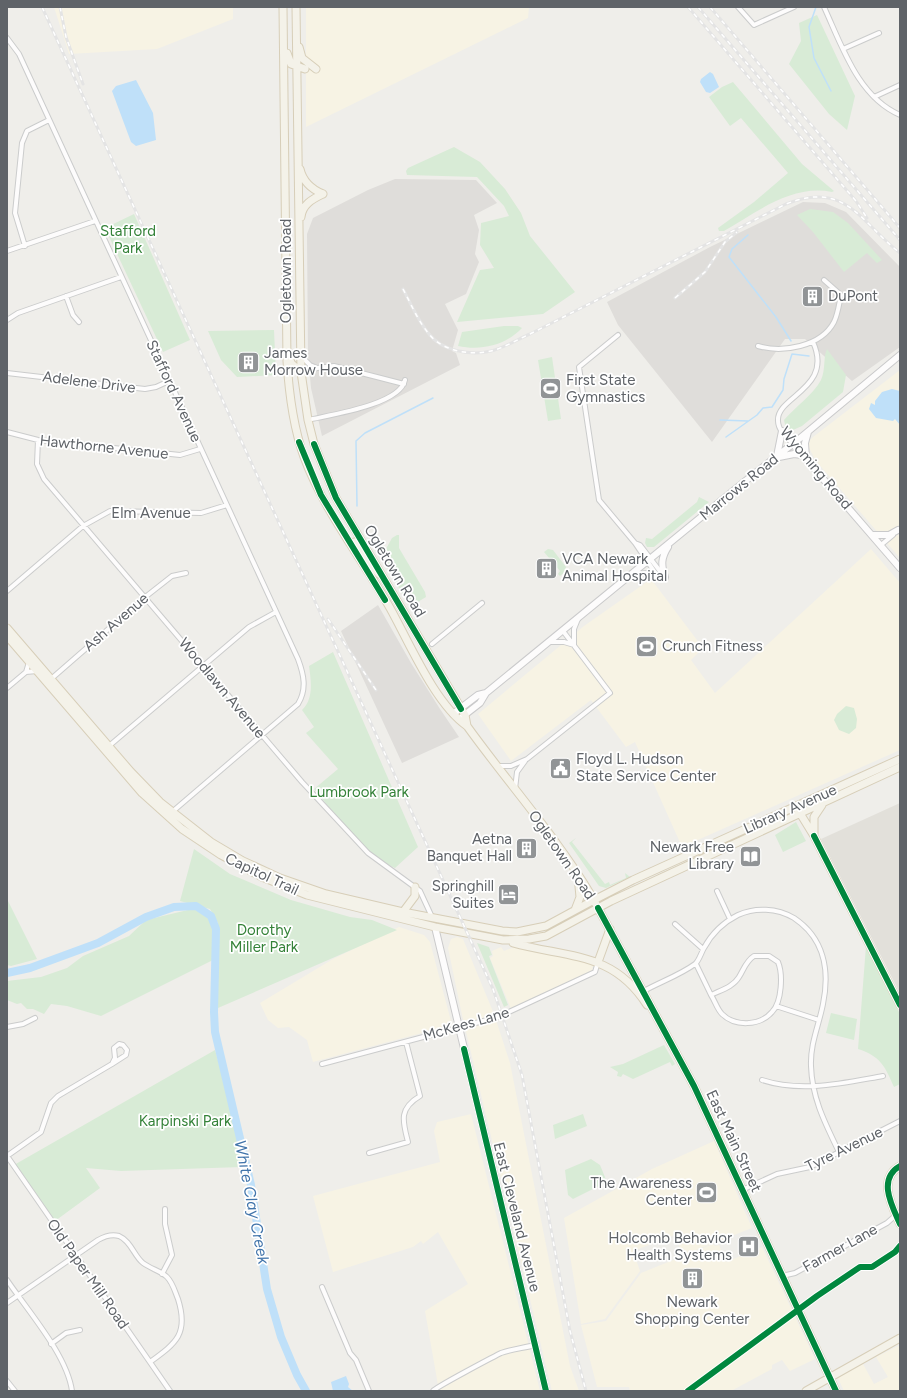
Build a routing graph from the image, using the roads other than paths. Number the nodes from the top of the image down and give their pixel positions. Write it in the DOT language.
graph roads {
  1 [pos="284,7"];
  2 [pos="296,7"];
  3 [pos="738,7"];
  4 [pos="794,7"];
  5 [pos="824,7"];
  6 [pos="296,28"];
  7 [pos="880,33"];
  8 [pos="7,38"];
  9 [pos="843,49"];
  10 [pos="296,67"];
  11 [pos="305,69"];
  12 [pos="316,69"];
  13 [pos="900,85"];
  14 [pos="874,96"];
  15 [pos="900,116"];
  16 [pos="48,120"];
  17 [pos="297,155"];
  18 [pos="95,221"];
  19 [pos="298,229"];
  20 [pos="24,246"];
  21 [pos="7,251"];
  22 [pos="121,276"];
  23 [pos="824,280"];
  24 [pos="66,296"];
  25 [pos="7,320"];
  26 [pos="79,322"];
  27 [pos="286,329"];
  28 [pos="618,335"];
  29 [pos="813,342"];
  30 [pos="758,346"];
  31 [pos="300,355"];
  32 [pos="900,355"];
  33 [pos="317,368"];
  34 [pos="301,372"];
  35 [pos="7,373"];
  36 [pos="169,381"];
  37 [pos="308,420"];
  38 [pos="782,431"];
  39 [pos="7,432"];
  40 [pos="808,432"];
  41 [pos="38,440"];
  42 [pos="793,444"];
  43 [pos="200,449"];
  44 [pos="804,456"];
  45 [pos="777,457"];
  46 [pos="227,505"];
  47 [pos="83,526"];
  48 [pos="899,529"];
  49 [pos="872,535"];
  50 [pos="350,543"];
  51 [pos="670,543"];
  52 [pos="881,545"];
  53 [pos="649,560"];
  54 [pos="900,568"];
  55 [pos="368,572"];
  56 [pos="186,574"];
  57 [pos="632,574"];
  58 [pos="665,577"];
  59 [pos="385,579"];
  60 [pos="7,591"];
  61 [pos="144,598"];
  62 [pos="482,603"];
  63 [pos="276,612"];
  64 [pos="406,615"];
  65 [pos="578,619"];
  66 [pos="7,628"];
  67 [pos="563,632"];
  68 [pos="7,636"];
  69 [pos="549,642"];
  70 [pos="432,644"];
  71 [pos="574,645"];
  72 [pos="29,662"];
  73 [pos="203,666"];
  74 [pos="37,671"];
  75 [pos="26,672"];
  76 [pos="51,679"];
  77 [pos="7,688"];
  78 [pos="463,712"];
  79 [pos="456,717"];
  80 [pos="467,726"];
  81 [pos="262,735"];
  82 [pos="109,746"];
  83 [pos="527,759"];
  84 [pos="900,759"];
  85 [pos="497,766"];
  86 [pos="900,767"];
  87 [pos="900,771"];
  88 [pos="857,787"];
  89 [pos="515,789"];
  90 [pos="825,802"];
  91 [pos="795,807"];
  92 [pos="172,812"];
  93 [pos="802,813"];
  94 [pos="814,836"];
  95 [pos="577,871"];
  96 [pos="415,887"];
  97 [pos="717,891"];
  98 [pos="594,900"];
  99 [pos="598,908"];
  100 [pos="403,912"];
  101 [pos="573,912"];
  102 [pos="432,918"];
  103 [pos="730,919"];
  104 [pos="675,924"];
  105 [pos="435,927"];
  106 [pos="610,929"];
  107 [pos="503,940"];
  108 [pos="703,950"];
  109 [pos="598,962"];
  110 [pos="696,964"];
  111 [pos="644,991"];
  112 [pos="711,995"];
  113 [pos="900,1005"];
  114 [pos="776,1006"];
  115 [pos="35,1018"];
  116 [pos="819,1020"];
  117 [pos="659,1021"];
  118 [pos="7,1027"];
  119 [pos="459,1028"];
  120 [pos="406,1042"];
  121 [pos="112,1064"];
  122 [pos="322,1064"];
  123 [pos="883,1076"];
  124 [pos="762,1080"];
  125 [pos="812,1087"];
  126 [pos="900,1121"];
  127 [pos="839,1152"];
  128 [pos="370,1153"];
  129 [pos="7,1156"];
  130 [pos="900,1166"];
  131 [pos="742,1190"];
  132 [pos="165,1210"];
  133 [pos="896,1215"];
  134 [pos="900,1224"];
  135 [pos="76,1255"];
  136 [pos="162,1274"];
  137 [pos="782,1276"];
  138 [pos="7,1280"];
  139 [pos="322,1287"];
  140 [pos="18,1296"];
  141 [pos="7,1303"];
  142 [pos="80,1330"];
  143 [pos="900,1338"];
  144 [pos="51,1344"];
  145 [pos="535,1345"];
  146 [pos="150,1362"];
  147 [pos="829,1378"];
  148 [pos="7,1381"];
  149 [pos="15,1391"];
  150 [pos="72,1391"];
  151 [pos="170,1391"];
  152 [pos="369,1391"];
  153 [pos="433,1391"];
  154 [pos="546,1391"];
  155 [pos="806,1391"];
  156 [pos="836,1391"];
  1 -- 10 [label="main road"];
  1 -- 27 [label="main road, Ogletown Road"];
  2 -- 6 [label="main road, Ogletown Road"];
  3 -- 4 [label="street"];
  5 -- 9 [label="street"];
  6 -- 10 [label="main road, Ogletown Road"];
  6 -- 12 [label="main road"];
  7 -- 9 [label="street"];
  8 -- 16 [label="street, Stafford Avenue"];
  9 -- 14 [label="street"];
  10 -- 11 [label="main road"];
  10 -- 17 [label="main road, Ogletown Road"];
  13 -- 14 [label="street"];
  14 -- 15 [label="street"];
  16 -- 18 [label="street, Stafford Avenue"];
  16 -- 20 [label="street"];
  17 -- 19 [label="main road, Ogletown Road"];
  17 -- 19 [label="main road"];
  18 -- 20 [label="street"];
  18 -- 22 [label="street, Stafford Avenue"];
  19 -- 31 [label="main road, Ogletown Road"];
  20 -- 21 [label="street"];
  22 -- 24 [label="street"];
  22 -- 36 [label="street, Stafford Avenue"];
  23 -- 29 [label="street"];
  24 -- 25 [label="street"];
  24 -- 26 [label="street"];
  27 -- 34 [label="main road"];
  27 -- 50 [label="main road, Ogletown Road"];
  28 -- 53 [label="street"];
  29 -- 30 [label="street"];
  29 -- 38 [label="street, Wyoming Road"];
  31 -- 33 [label="street"];
  31 -- 34 [label="main road, Ogletown Road"];
  32 -- 40 [label="street, Marrows Road"];
  33 -- 34 [label="street"];
  33 -- 37 [label="street"];
  34 -- 37 [label="main road, Ogletown Road"];
  35 -- 36 [label="street, Adelene Drive"];
  36 -- 43 [label="street, Stafford Avenue"];
  37 -- 59 [label="main road, Ogletown Road"];
  38 -- 42 [label="street, Wyoming Road"];
  38 -- 45 [label="street"];
  39 -- 41 [label="street, Hawthorne Avenue"];
  40 -- 42 [label="street, Marrows Road"];
  40 -- 44 [label="street"];
  41 -- 43 [label="street, Hawthorne Avenue"];
  41 -- 47 [label="street, Woodlawn Avenue"];
  42 -- 44 [label="street, Wyoming Road"];
  42 -- 45 [label="street, Marrows Road"];
  43 -- 46 [label="street, Stafford Avenue"];
  44 -- 45 [label="street"];
  44 -- 49 [label="street, Wyoming Road"];
  45 -- 51 [label="street, Marrows Road"];
  46 -- 47 [label="street, Elm Avenue"];
  46 -- 63 [label="street, Stafford Avenue"];
  47 -- 60 [label="street, Elm Avenue"];
  47 -- 61 [label="street, Woodlawn Avenue"];
  48 -- 49 [label="street"];
  48 -- 52 [label="street"];
  49 -- 52 [label="street, Wyoming Road"];
  50 -- 55 [label="main road, Ogletown Road"];
  50 -- 59 [label="main road"];
  51 -- 53 [label="street, Marrows Road"];
  51 -- 58 [label="street"];
  52 -- 54 [label="street, Wyoming Road"];
  53 -- 57 [label="street, Marrows Road"];
  53 -- 57 [label="street"];
  53 -- 58 [label="street"];
  55 -- 64 [label="main road"];
  55 -- 79 [label="main road, Ogletown Road"];
  56 -- 61 [label="street, Ash Avenue"];
  57 -- 65 [label="street, Marrows Road"];
  59 -- 64 [label="main road, Ogletown Road"];
  61 -- 73 [label="street, Woodlawn Avenue"];
  61 -- 76 [label="street, Ash Avenue"];
  62 -- 70 [label="street"];
  63 -- 73 [label="street"];
  63 -- 81 [label="street, Stafford Avenue"];
  64 -- 78 [label="main road, Ogletown Road"];
  65 -- 67 [label="street, Marrows Road"];
  65 -- 71 [label="street"];
  66 -- 76 [label="main road, Capitol Trail"];
  67 -- 69 [label="street, Marrows Road"];
  67 -- 71 [label="street"];
  68 -- 72 [label="main road, Capitol Trail"];
  69 -- 71 [label="street"];
  69 -- 78 [label="street, Marrows Road"];
  71 -- 83 [label="street"];
  72 -- 74 [label="main road, Capitol Trail"];
  72 -- 75 [label="street"];
  73 -- 81 [label="street, Woodlawn Avenue"];
  73 -- 82 [label="street"];
  74 -- 75 [label="street"];
  74 -- 105 [label="main road, Capitol Trail"];
  75 -- 77 [label="street"];
  76 -- 82 [label="main road, Capitol Trail"];
  78 -- 79 [label="street, Marrows Road"];
  78 -- 80 [label="main road, Ogletown Road"];
  79 -- 80 [label="main road, Ogletown Road"];
  80 -- 85 [label="main road, Ogletown Road"];
  81 -- 92 [label="street, Stafford Avenue"];
  81 -- 96 [label="street, Woodlawn Avenue"];
  82 -- 92 [label="main road, Capitol Trail"];
  83 -- 85 [label="street"];
  83 -- 89 [label="street"];
  84 -- 91 [label="main road, Library Avenue"];
  85 -- 89 [label="main road, Ogletown Road"];
  86 -- 88 [label="main road, Library Avenue"];
  87 -- 88 [label="main road"];
  88 -- 90 [label="main road, Library Avenue"];
  89 -- 95 [label="main road, Ogletown Road"];
  90 -- 93 [label="main road, Library Avenue"];
  90 -- 94 [label="main road"];
  91 -- 93 [label="main road"];
  91 -- 98 [label="main road, Library Avenue"];
  92 -- 100 [label="main road, Capitol Trail"];
  93 -- 94 [label="main road"];
  93 -- 99 [label="main road, Library Avenue"];
  94 -- 113 [label="main road"];
  95 -- 98 [label="main road, Ogletown Road"];
  95 -- 101 [label="main road"];
  96 -- 100 [label="main road"];
  96 -- 102 [label="street, Woodlawn Avenue"];
  97 -- 103 [label="street"];
  98 -- 99 [label="main road, Ogletown Road"];
  98 -- 101 [label="main road, Capitol Trail"];
  99 -- 106 [label="main road, East Main Street"];
  99 -- 107 [label="main road, Capitol Trail"];
  100 -- 102 [label="main road, Capitol Trail"];
  101 -- 102 [label="main road, Capitol Trail"];
  102 -- 105 [label="main road"];
  103 -- 108 [label="street"];
  103 -- 116 [label="street"];
  104 -- 108 [label="street"];
  105 -- 107 [label="main road, Capitol Trail"];
  105 -- 119 [label="street, East Cleveland Avenue"];
  106 -- 109 [label="main road"];
  106 -- 111 [label="main road, East Main Street"];
  107 -- 109 [label="main road"];
  108 -- 110 [label="street"];
  109 -- 117 [label="main road"];
  109 -- 119 [label="street, McKees Lane"];
  110 -- 111 [label="street"];
  110 -- 112 [label="street"];
  111 -- 117 [label="main road, East Main Street"];
  112 -- 114 [label="street"];
  112 -- 114 [label="street"];
  114 -- 116 [label="street"];
  115 -- 118 [label="street"];
  116 -- 125 [label="street"];
  117 -- 131 [label="main road, East Main Street"];
  119 -- 120 [label="street, McKees Lane"];
  119 -- 145 [label="street, East Cleveland Avenue"];
  120 -- 122 [label="street, McKees Lane"];
  120 -- 128 [label="street"];
  121 -- 121 [label="street"];
  121 -- 129 [label="street"];
  123 -- 125 [label="street"];
  124 -- 125 [label="street"];
  125 -- 127 [label="street"];
  126 -- 127 [label="street, Tyre Avenue"];
  127 -- 131 [label="street, Tyre Avenue"];
  129 -- 135 [label="street, Old Paper Mill Road"];
  130 -- 133 [label="main road"];
  131 -- 137 [label="main road, East Main Street"];
  132 -- 136 [label="street"];
  133 -- 134 [label="main road"];
  133 -- 137 [label="street, Farmer Lane"];
  135 -- 136 [label="street"];
  135 -- 140 [label="street"];
  135 -- 146 [label="street, Old Paper Mill Road"];
  136 -- 146 [label="street"];
  137 -- 147 [label="main road, East Main Street"];
  138 -- 140 [label="street"];
  139 -- 152 [label="street"];
  140 -- 141 [label="street"];
  140 -- 144 [label="street"];
  142 -- 144 [label="street"];
  143 -- 147 [label="main road"];
  144 -- 150 [label="street"];
  145 -- 153 [label="street"];
  145 -- 154 [label="street, East Cleveland Avenue"];
  146 -- 151 [label="street, Old Paper Mill Road"];
  147 -- 155 [label="main road"];
  147 -- 156 [label="main road, East Main Street"];
  148 -- 149 [label="street"];
}
